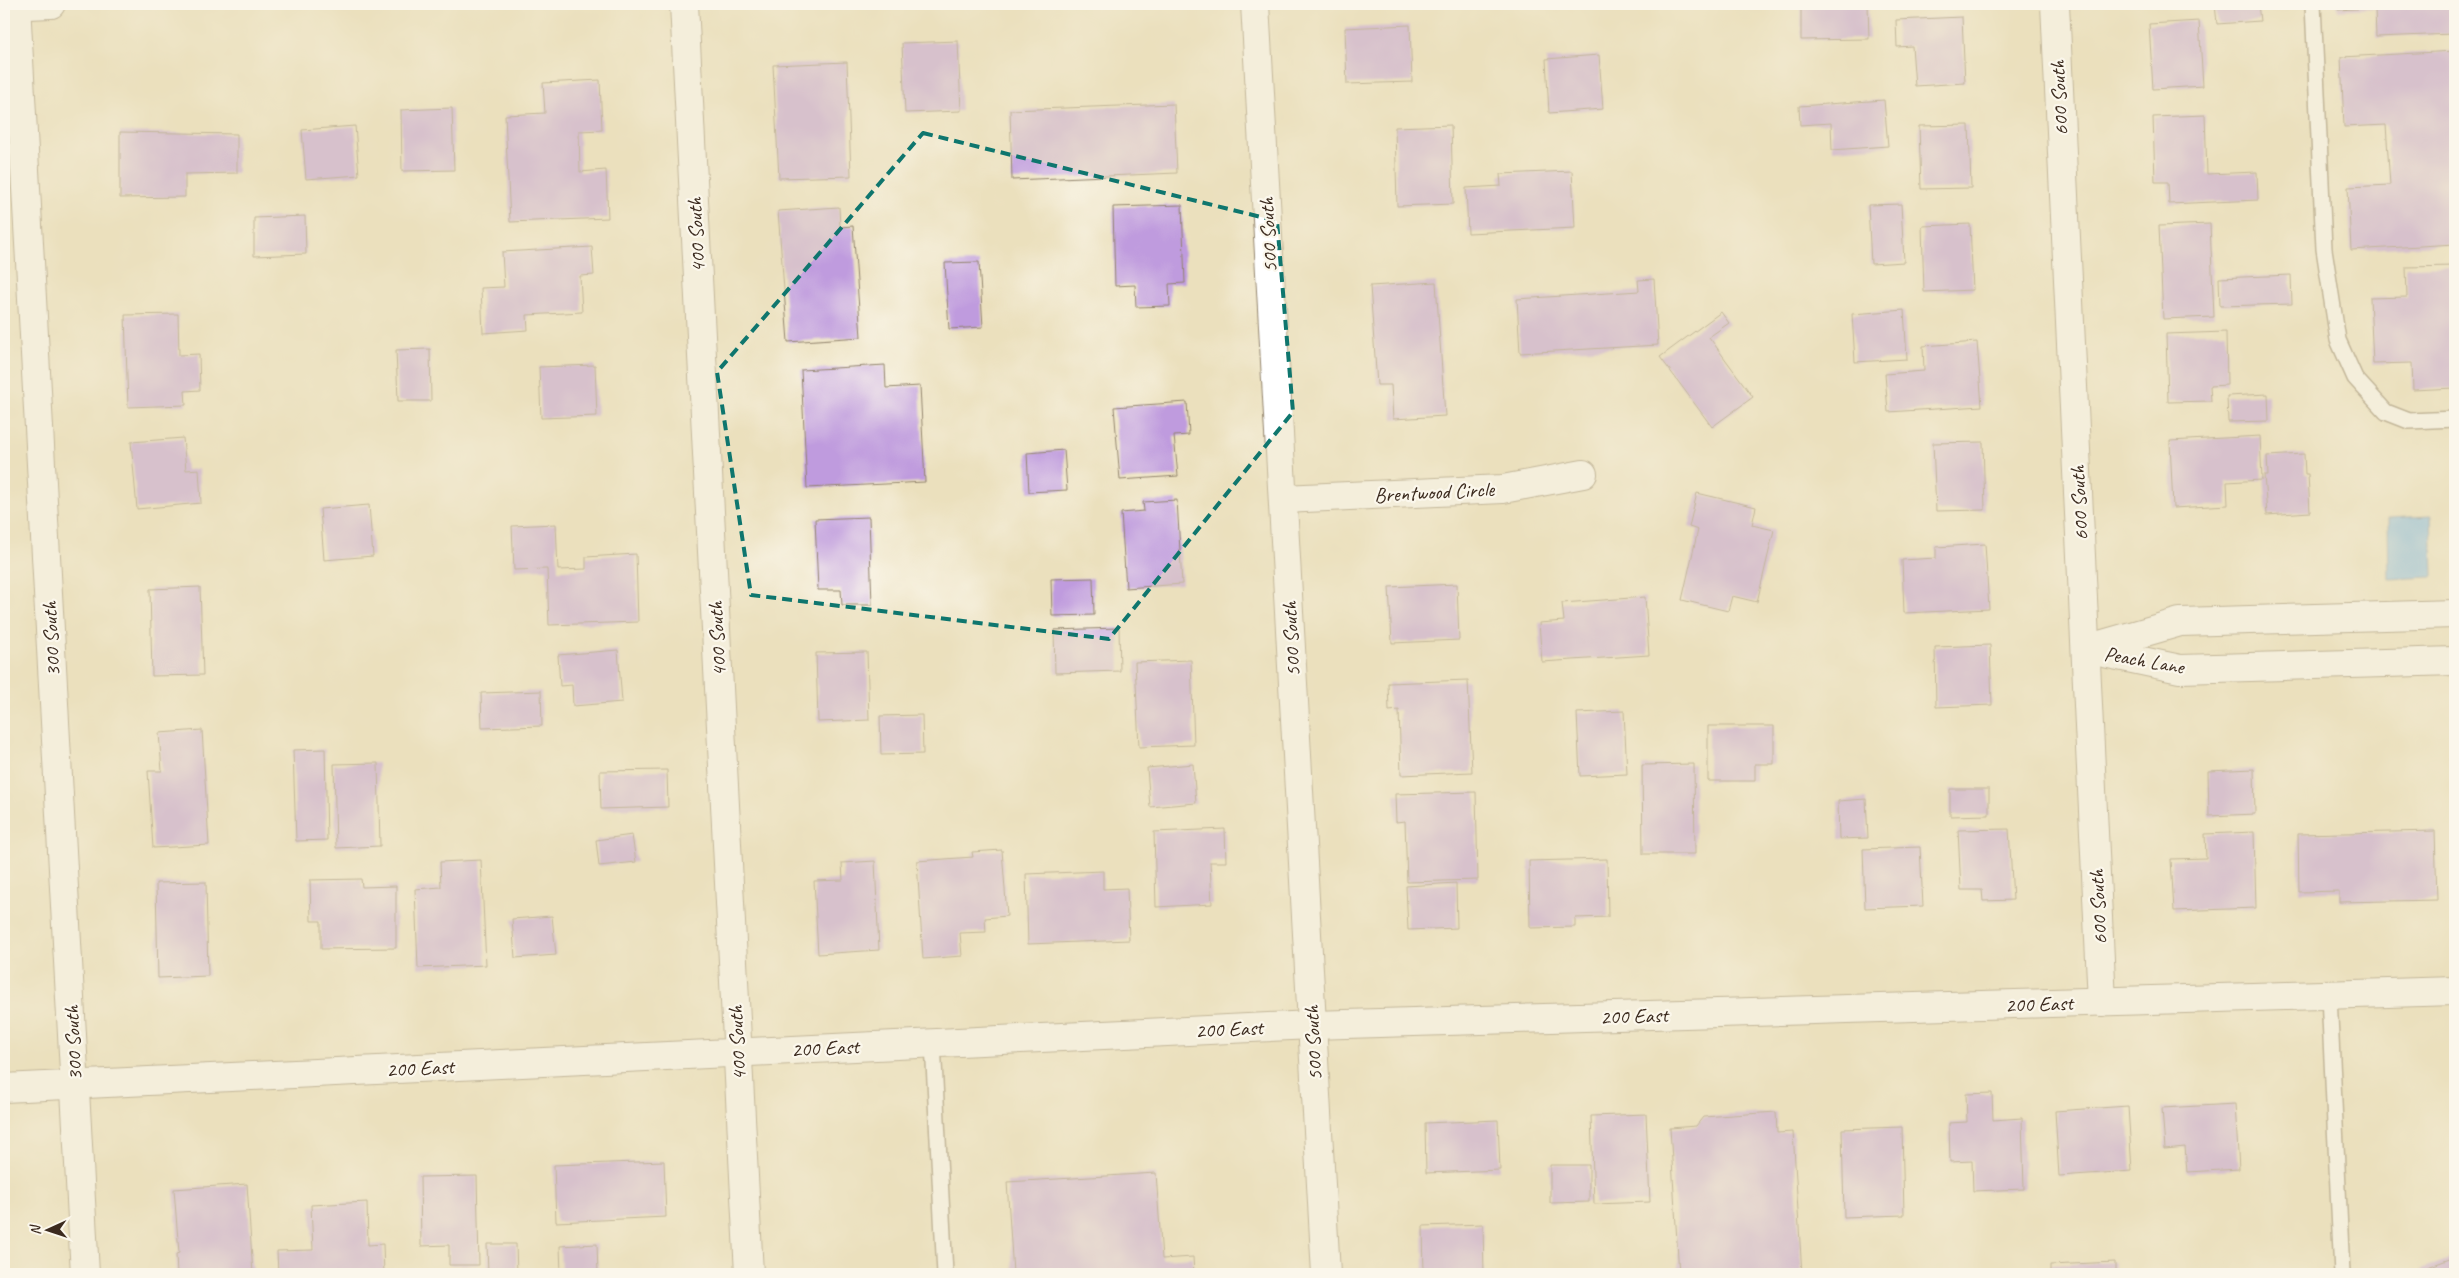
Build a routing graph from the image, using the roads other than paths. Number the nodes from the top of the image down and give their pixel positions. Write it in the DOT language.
graph roads {
  1 [pos="51,4"];
  2 [pos="684,4"];
  3 [pos="1255,4"];
  4 [pos="2055,4"];
  5 [pos="2313,4"];
  6 [pos="12,5"];
  7 [pos="2455,419"];
  8 [pos="1583,474"];
  9 [pos="1283,499"];
  10 [pos="2455,614"];
  11 [pos="2086,649"];
  12 [pos="2455,661"];
  13 [pos="2455,991"];
  14 [pos="2329,995"];
  15 [pos="2102,1002"];
  16 [pos="1312,1024"];
  17 [pos="933,1043"];
  18 [pos="738,1053"];
  19 [pos="75,1085"];
  20 [pos="4,1088"];
  21 [pos="85,1274"];
  22 [pos="749,1274"];
  23 [pos="945,1274"];
  24 [pos="1326,1274"];
  25 [pos="2342,1274"];
  1 -- 6 [label="street"];
  2 -- 18 [label="street, 400 South"];
  3 -- 9 [label="street, 500 South"];
  4 -- 11 [label="street, 600 South"];
  5 -- 7 [label="lane"];
  6 -- 19 [label="street, 300 South"];
  8 -- 9 [label="street, Brentwood Circle"];
  9 -- 16 [label="street, 500 South"];
  10 -- 11 [label="street, Peach Lane"];
  11 -- 12 [label="street, Peach Lane"];
  11 -- 15 [label="street, 600 South"];
  13 -- 14 [label="street, 200 East"];
  14 -- 15 [label="street, 200 East"];
  14 -- 25 [label="lane"];
  15 -- 16 [label="street, 200 East"];
  16 -- 17 [label="street, 200 East"];
  16 -- 24 [label="street, 500 South"];
  17 -- 18 [label="street, 200 East"];
  17 -- 23 [label="lane"];
  18 -- 19 [label="street, 200 East"];
  18 -- 22 [label="street, 400 South"];
  19 -- 20 [label="street, 200 East"];
  19 -- 21 [label="street, 300 South"];
}
